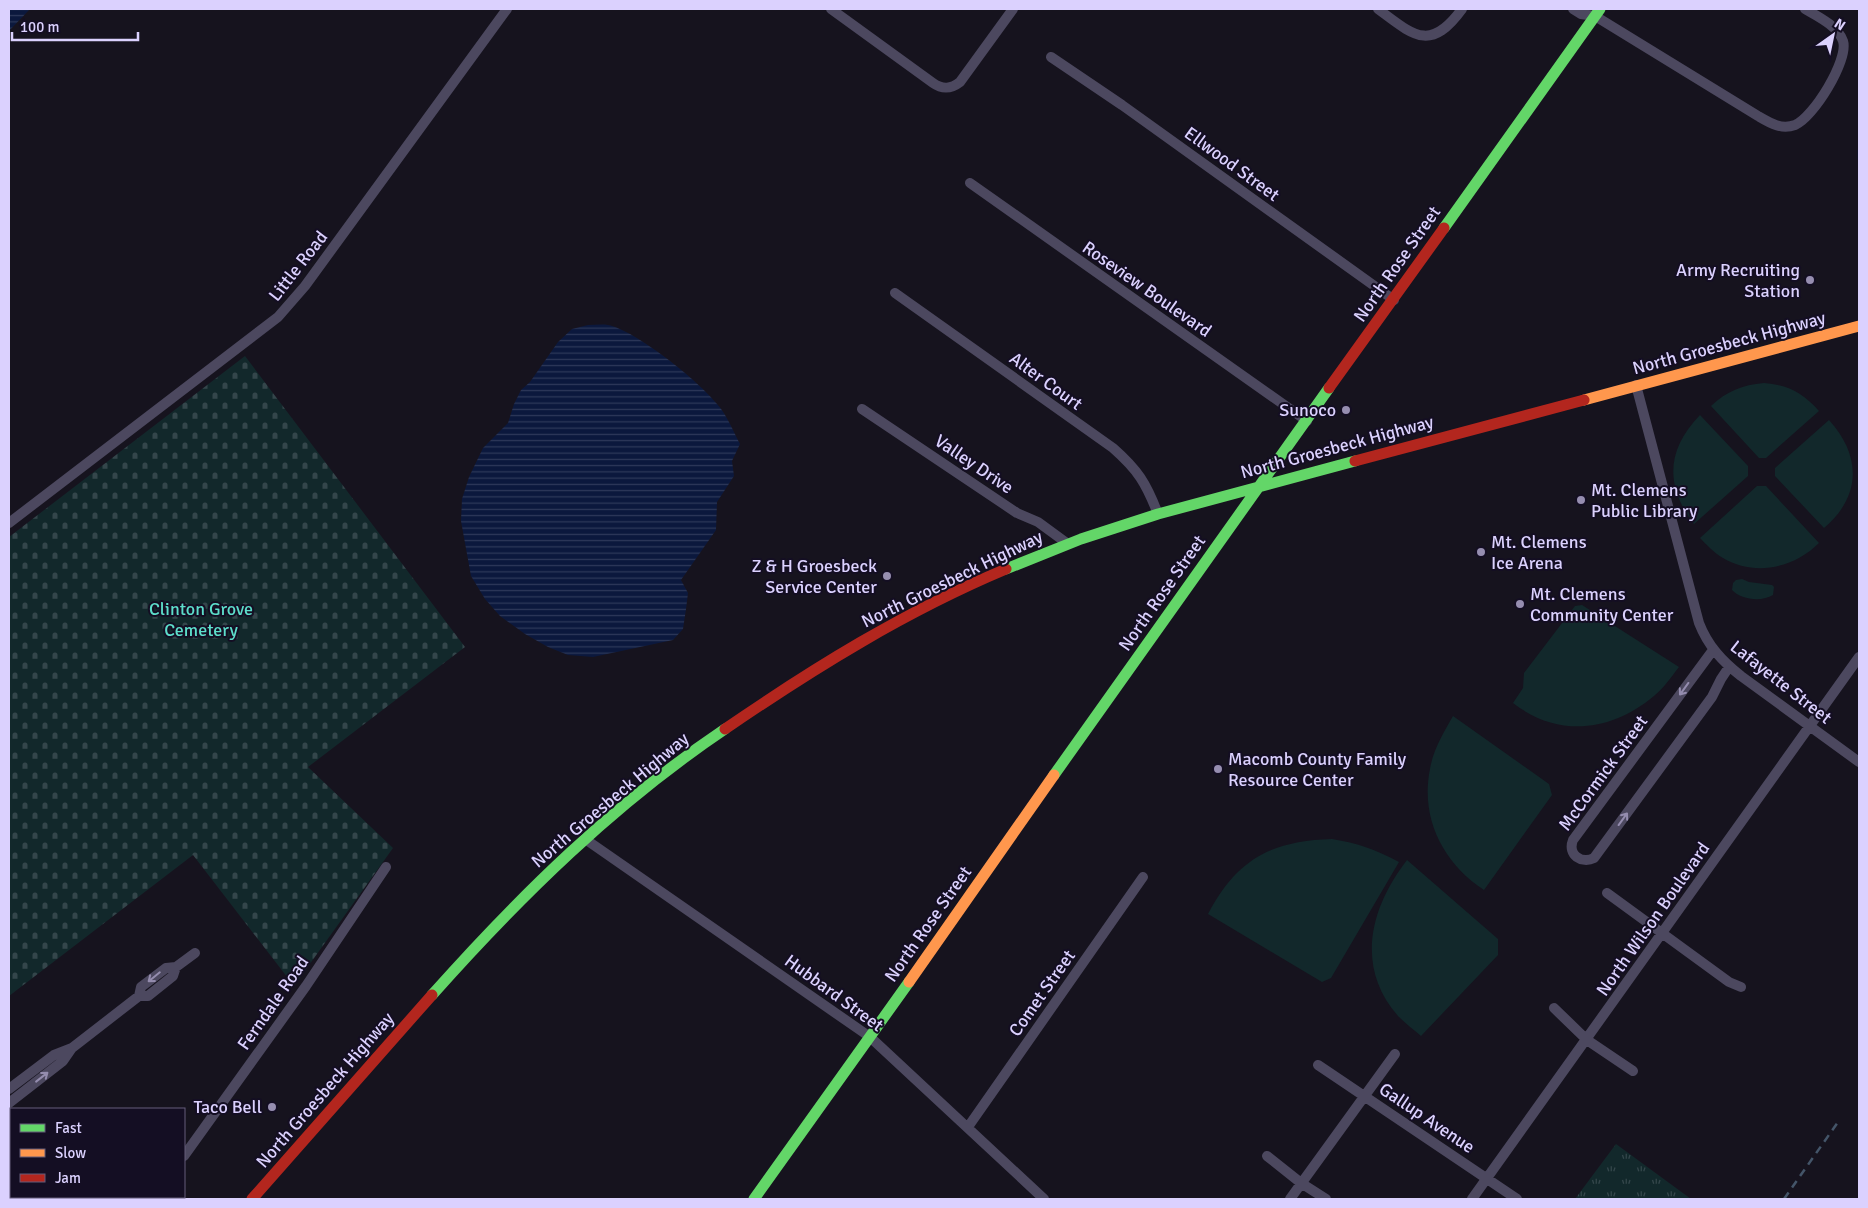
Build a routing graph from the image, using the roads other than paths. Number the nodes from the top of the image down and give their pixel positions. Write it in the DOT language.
graph roads {
  1 [pos="507,9"];
  2 [pos="831,9"];
  3 [pos="1012,9"];
  4 [pos="1378,9"];
  5 [pos="1462,9"];
  6 [pos="1573,9"];
  7 [pos="1596,11"];
  8 [pos="1808,11"];
  9 [pos="1051,57"];
  10 [pos="970,183"];
  11 [pos="895,293"];
  12 [pos="1394,300"];
  13 [pos="1859,326"];
  14 [pos="1636,385"];
  15 [pos="862,409"];
  16 [pos="1306,421"];
  17 [pos="1259,486"];
  18 [pos="1158,514"];
  19 [pos="9,523"];
  20 [pos="1068,544"];
  21 [pos="1713,650"];
  22 [pos="1859,657"];
  23 [pos="1730,667"];
  24 [pos="1810,726"];
  25 [pos="1859,762"];
  26 [pos="585,839"];
  27 [pos="386,867"];
  28 [pos="1143,877"];
  29 [pos="1607,893"];
  30 [pos="1663,932"];
  31 [pos="195,953"];
  32 [pos="1741,987"];
  33 [pos="1554,1008"];
  34 [pos="870,1037"];
  35 [pos="1587,1040"];
  36 [pos="72,1048"];
  37 [pos="1394,1054"];
  38 [pos="1318,1065"];
  39 [pos="1633,1071"];
  40 [pos="9,1090"];
  41 [pos="1364,1096"];
  42 [pos="9,1103"];
  43 [pos="968,1127"];
  44 [pos="185,1155"];
  45 [pos="1267,1156"];
  46 [pos="1487,1178"];
  47 [pos="1301,1183"];
  48 [pos="252,1199"];
  49 [pos="754,1199"];
  50 [pos="1044,1199"];
  51 [pos="1290,1199"];
  52 [pos="1326,1199"];
  53 [pos="1472,1199"];
  54 [pos="1517,1199"];
  1 -- 19 [label="street, Little Road"];
  2 -- 3 [label="street"];
  4 -- 5 [label="street"];
  6 -- 7 [label="street"];
  7 -- 8 [label="street"];
  7 -- 12 [label="main road, North Rose Street"];
  9 -- 12 [label="street, Ellwood Street"];
  10 -- 16 [label="street, Roseview Boulevard"];
  11 -- 18 [label="street, Alter Court"];
  12 -- 16 [label="main road, North Rose Street"];
  13 -- 14 [label="main road, North Groesbeck Highway"];
  14 -- 17 [label="main road, North Groesbeck Highway"];
  14 -- 21 [label="street, Lafayette Street"];
  15 -- 20 [label="street, Valley Drive"];
  16 -- 17 [label="main road, North Rose Street"];
  17 -- 18 [label="main road, North Groesbeck Highway"];
  17 -- 34 [label="main road, North Rose Street"];
  18 -- 20 [label="main road, North Groesbeck Highway"];
  20 -- 26 [label="main road, North Groesbeck Highway"];
  21 -- 23 [label="street, Lafayette Street"];
  21 -- 23 [label="street, McCormick Street, one-way"];
  22 -- 24 [label="street, North Wilson Boulevard"];
  23 -- 24 [label="street, Lafayette Street"];
  24 -- 25 [label="street, Lafayette Street"];
  24 -- 30 [label="street, North Wilson Boulevard"];
  26 -- 34 [label="street, Hubbard Street"];
  26 -- 48 [label="main road, North Groesbeck Highway"];
  27 -- 44 [label="street, Ferndale Road"];
  28 -- 43 [label="street, Comet Street"];
  29 -- 30 [label="street"];
  30 -- 32 [label="street"];
  30 -- 35 [label="street, North Wilson Boulevard"];
  31 -- 36 [label="street"];
  33 -- 35 [label="street"];
  34 -- 43 [label="street, Hubbard Street"];
  34 -- 49 [label="main road, North Rose Street"];
  35 -- 39 [label="street"];
  35 -- 46 [label="street, North Wilson Boulevard"];
  36 -- 40 [label="street"];
  42 -- 36 [label="street, one-way"];
  37 -- 41 [label="street"];
  38 -- 41 [label="street, Gallup Avenue"];
  41 -- 46 [label="street, Gallup Avenue"];
  41 -- 47 [label="street"];
  43 -- 50 [label="street, Hubbard Street"];
  45 -- 47 [label="street"];
  46 -- 53 [label="street, North Wilson Boulevard"];
  46 -- 54 [label="street, Gallup Avenue"];
  47 -- 51 [label="street"];
  47 -- 52 [label="street"];
}
